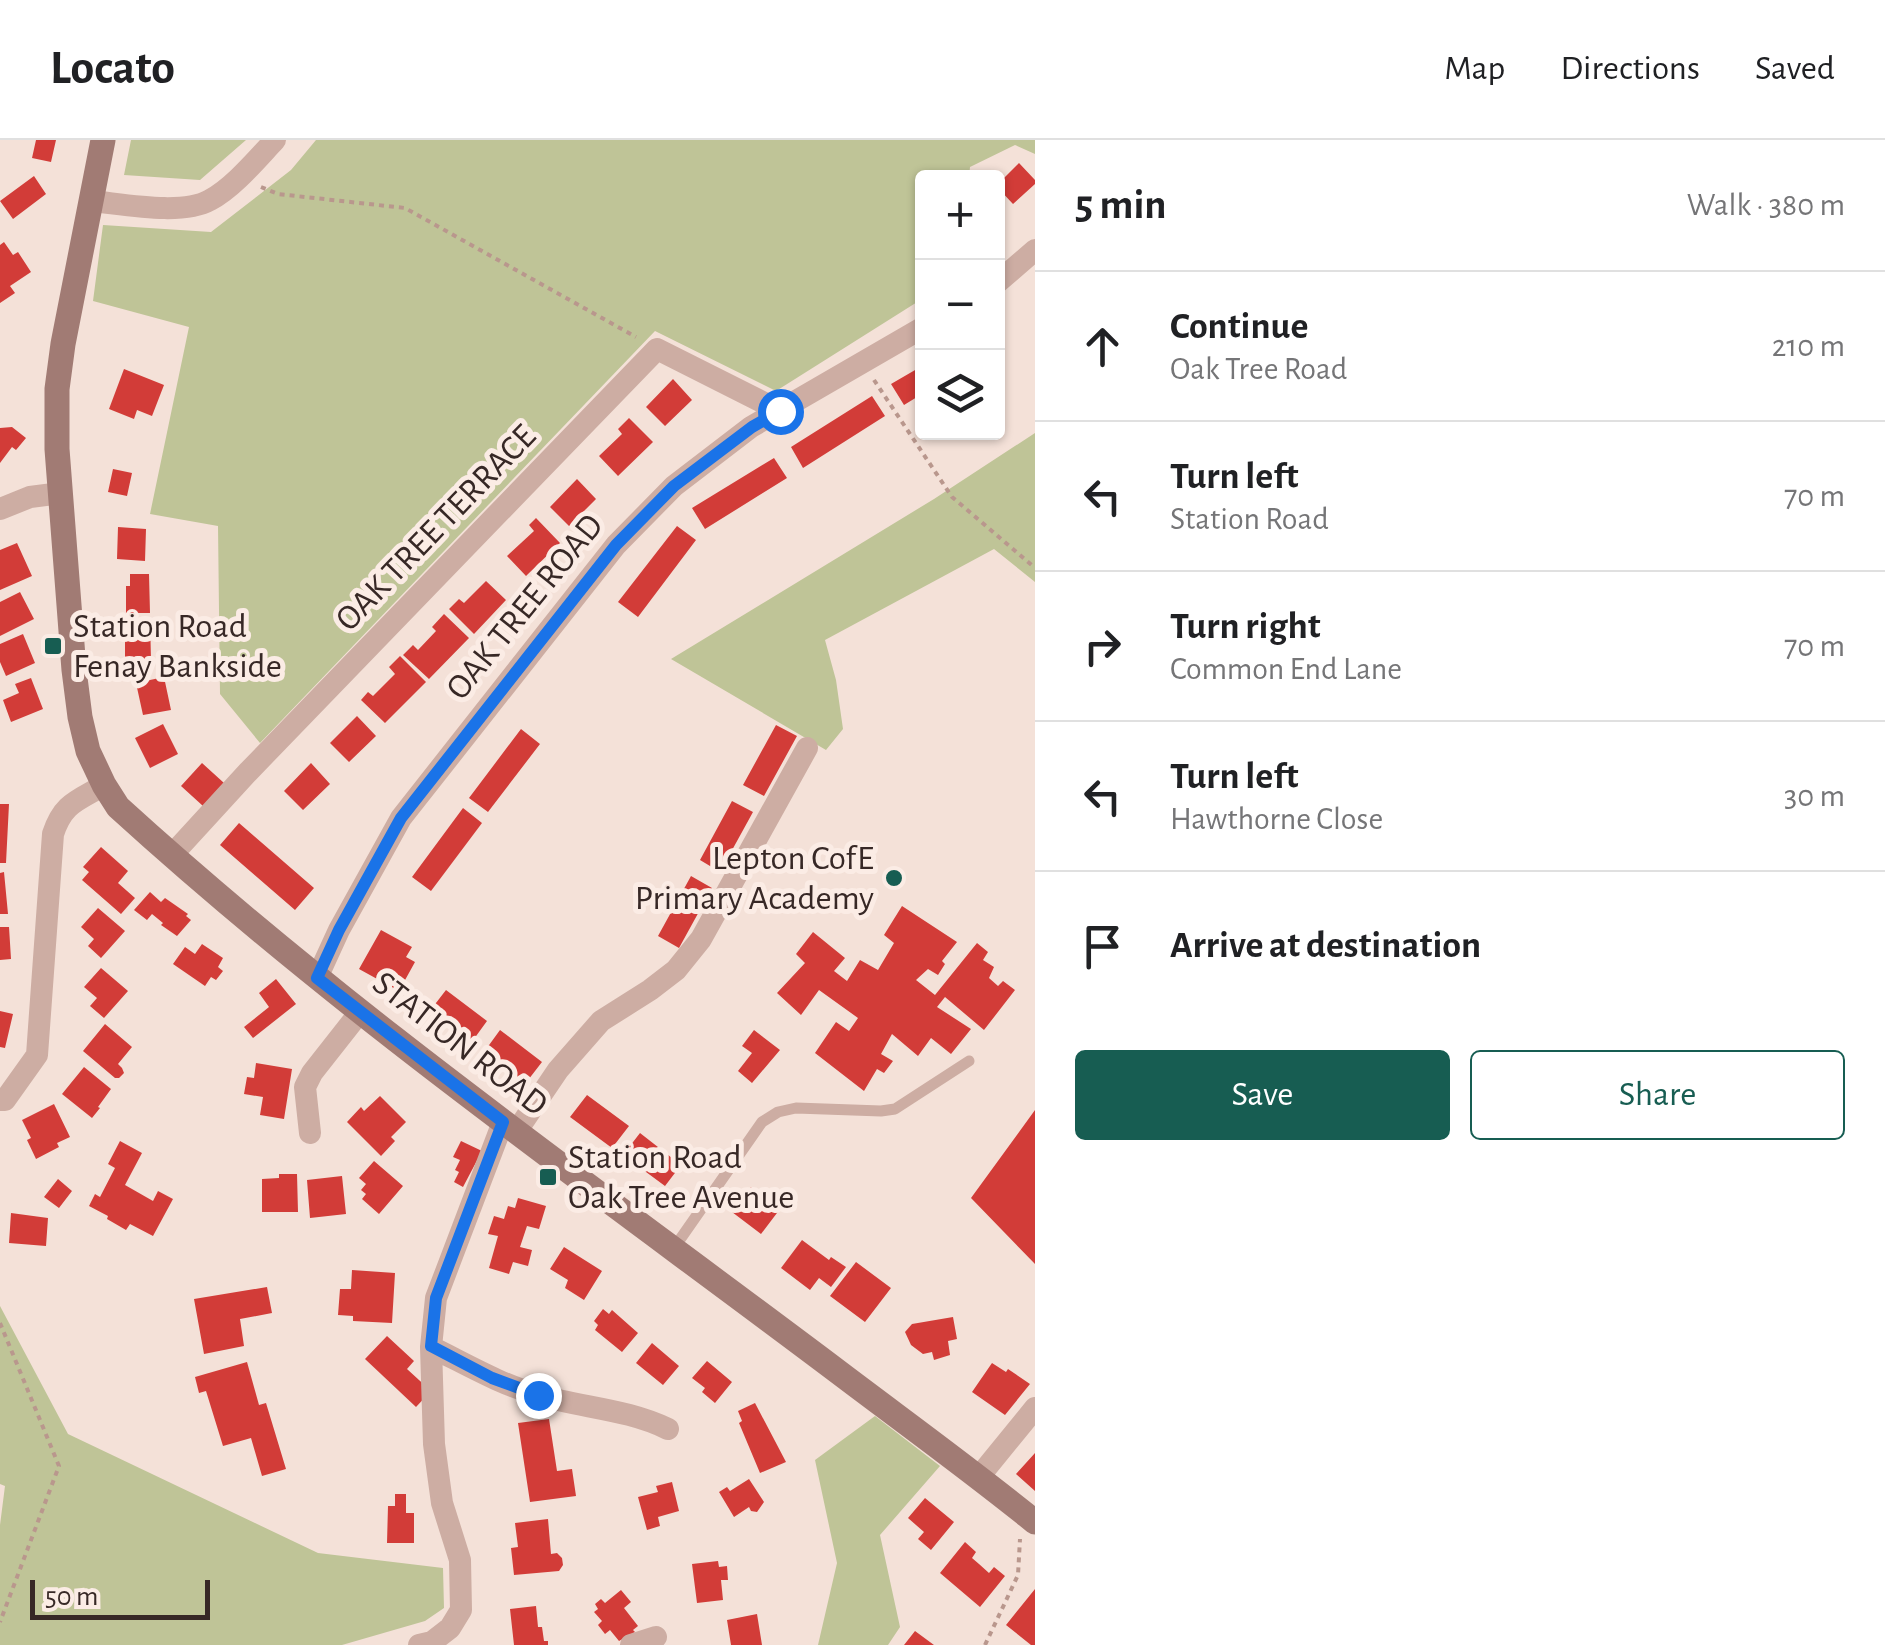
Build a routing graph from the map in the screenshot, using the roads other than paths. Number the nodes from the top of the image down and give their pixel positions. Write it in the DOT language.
graph roads {
  1 [pos="103,140"];
  2 [pos="275,140"];
  3 [pos="91,201"];
  4 [pos="1035,250"];
  5 [pos="1005,276"];
  6 [pos="915,332"];
  7 [pos="780,411"];
  8 [pos="61,493"];
  9 [pos="0,509"];
  10 [pos="807,748"];
  11 [pos="104,785"];
  12 [pos="172,856"];
  13 [pos="317,978"];
  14 [pos="360,1012"];
  15 [pos="969,1061"];
  16 [pos="0,1100"];
  17 [pos="509,1127"];
  18 [pos="310,1133"];
  19 [pos="674,1248"];
  20 [pos="431,1346"];
  21 [pos="1035,1408"];
  22 [pos="668,1429"];
  23 [pos="978,1478"];
  24 [pos="1031,1519"];
  25 [pos="451,1637"];
  26 [pos="656,1638"];
  27 [pos="419,1645"];
  28 [pos="631,1645"];
  1 -- 3 [label="street, STATION ROAD"];
  2 -- 3 [label="street"];
  3 -- 8 [label="street, STATION ROAD"];
  4 -- 5 [label="street"];
  6 -- 7 [label="street, OAK TREE ROAD"];
  7 -- 12 [label="street, OAK TREE TERRACE"];
  7 -- 13 [label="street, OAK TREE ROAD"];
  8 -- 9 [label="street"];
  8 -- 11 [label="street, STATION ROAD"];
  10 -- 17 [label="street"];
  11 -- 12 [label="street, STATION ROAD"];
  11 -- 16 [label="street"];
  12 -- 13 [label="street, STATION ROAD"];
  13 -- 14 [label="street, STATION ROAD"];
  14 -- 17 [label="street, STATION ROAD"];
  14 -- 18 [label="street"];
  15 -- 19 [label="lane"];
  17 -- 19 [label="street, STATION ROAD"];
  17 -- 20 [label="street"];
  19 -- 23 [label="street, STATION ROAD"];
  20 -- 22 [label="street"];
  20 -- 25 [label="street"];
  21 -- 23 [label="street"];
  23 -- 24 [label="street, STATION ROAD"];
  25 -- 27 [label="street"];
  26 -- 28 [label="street"];
}
